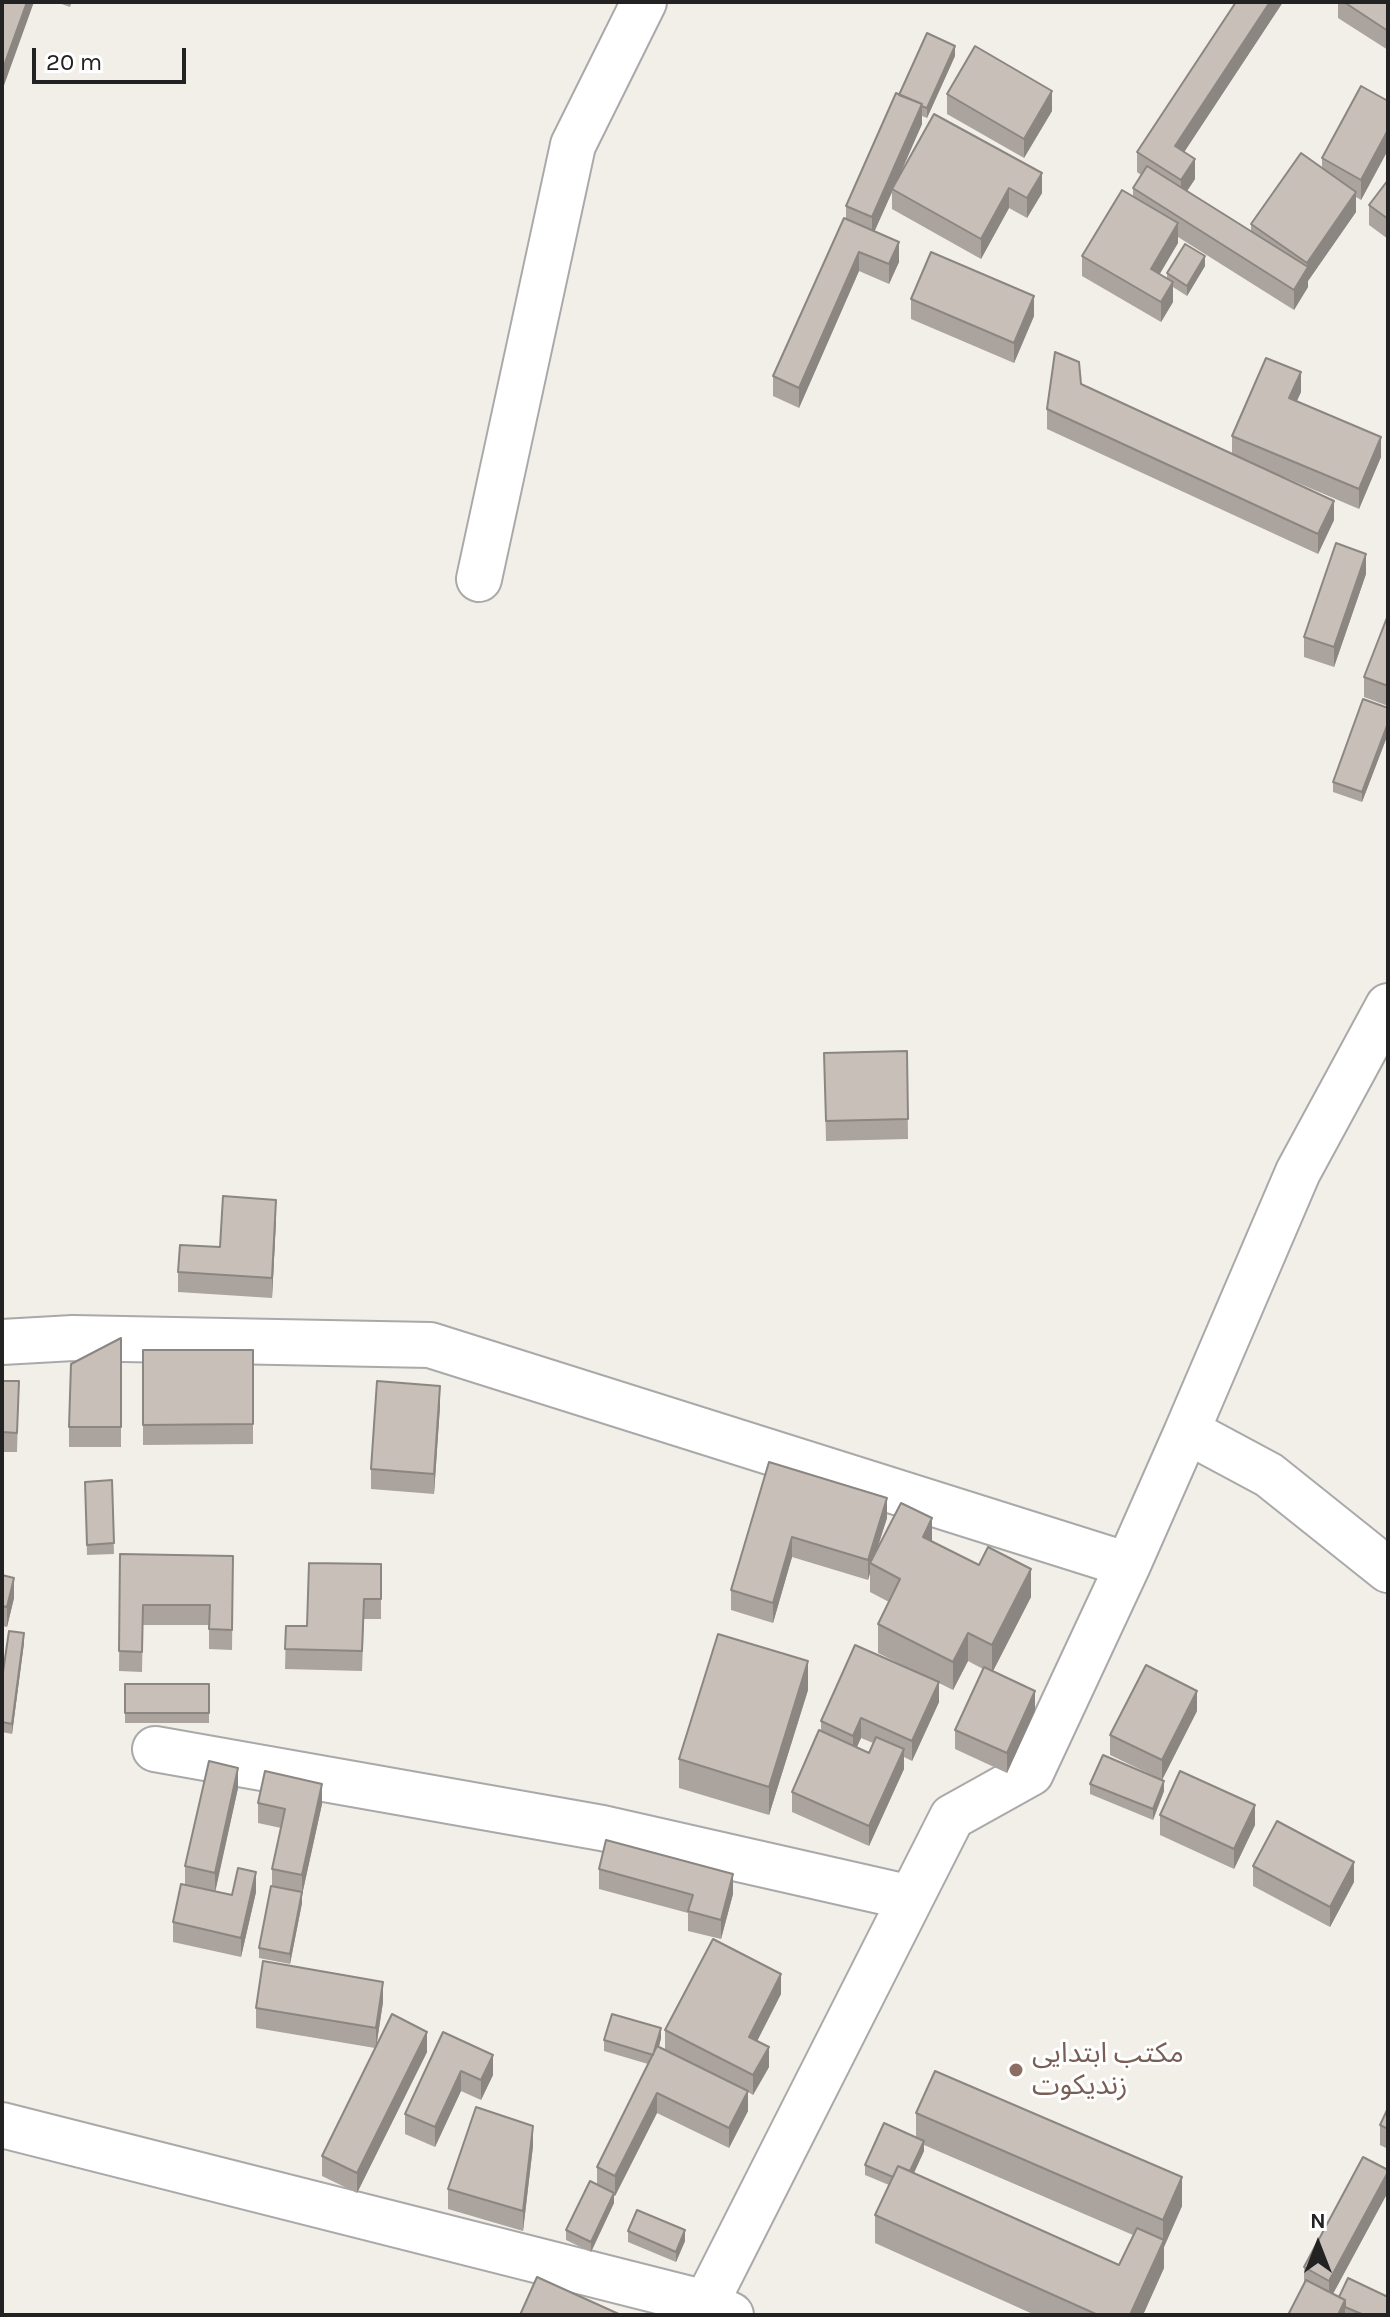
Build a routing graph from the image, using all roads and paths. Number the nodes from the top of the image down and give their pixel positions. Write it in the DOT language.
graph roads {
  1 [pos="644,2"];
  2 [pos="479,579"];
  3 [pos="1388,1006"];
  4 [pos="2,1342"];
  5 [pos="1187,1431"];
  6 [pos="1128,1565"];
  7 [pos="1388,1570"];
  8 [pos="155,1749"];
  9 [pos="911,1898"];
  10 [pos="2,2125"];
  11 [pos="712,2311"];
  1 -- 2 [label="street"];
  3 -- 5 [label="street"];
  4 -- 6 [label="street"];
  5 -- 6 [label="street"];
  5 -- 7 [label="street"];
  6 -- 9 [label="street"];
  8 -- 9 [label="street"];
  9 -- 11 [label="street"];
  10 -- 11 [label="street"];
}
